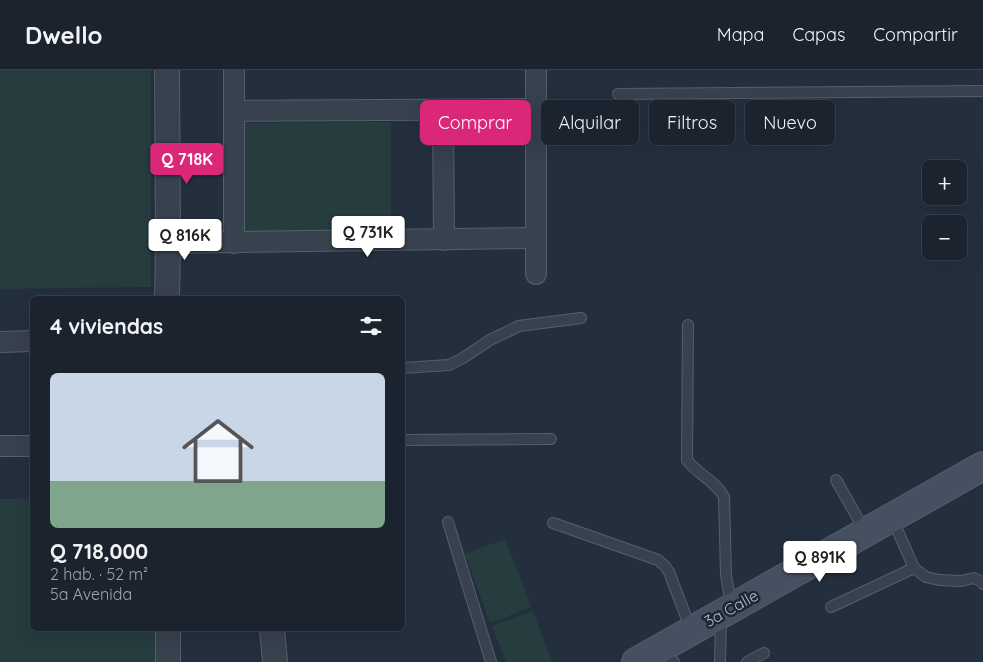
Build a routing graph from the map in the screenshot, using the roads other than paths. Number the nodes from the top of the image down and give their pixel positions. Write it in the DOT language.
graph roads {
  1 [pos="167,70"];
  2 [pos="234,70"];
  3 [pos="536,70"];
  4 [pos="983,91"];
  5 [pos="618,94"];
  6 [pos="531,109"];
  7 [pos="536,109"];
  8 [pos="420,110"];
  9 [pos="234,111"];
  10 [pos="443,145"];
  11 [pos="536,238"];
  12 [pos="444,240"];
  13 [pos="234,242"];
  14 [pos="168,243"];
  15 [pos="536,274"];
  16 [pos="167,296"];
  17 [pos="582,318"];
  18 [pos="688,325"];
  19 [pos="30,341"];
  20 [pos="0,342"];
  21 [pos="405,368"];
  22 [pos="552,439"];
  23 [pos="405,440"];
  24 [pos="0,446"];
  25 [pos="30,446"];
  26 [pos="983,466"];
  27 [pos="836,480"];
  28 [pos="892,518"];
  29 [pos="448,522"];
  30 [pos="553,523"];
  31 [pos="865,532"];
  32 [pos="914,568"];
  33 [pos="983,584"];
  34 [pos="831,607"];
  35 [pos="726,612"];
  36 [pos="168,631"];
  37 [pos="272,631"];
  38 [pos="692,631"];
  39 [pos="764,653"];
  40 [pos="656,658"];
  41 [pos="168,662"];
  42 [pos="275,662"];
  43 [pos="491,662"];
  44 [pos="720,662"];
  45 [pos="747,662"];
  1 -- 14 [label="street"];
  2 -- 9 [label="street"];
  3 -- 7 [label="street"];
  4 -- 5 [label="lane"];
  6 -- 7 [label="street"];
  7 -- 11 [label="street"];
  8 -- 9 [label="street"];
  9 -- 13 [label="street"];
  10 -- 12 [label="street"];
  11 -- 12 [label="street"];
  11 -- 15 [label="street"];
  12 -- 13 [label="street"];
  13 -- 14 [label="street"];
  14 -- 16 [label="street"];
  17 -- 21 [label="lane"];
  18 -- 35 [label="lane"];
  19 -- 20 [label="street"];
  22 -- 23 [label="lane"];
  24 -- 25 [label="street"];
  26 -- 28 [label="main road, 3a Calle"];
  27 -- 31 [label="lane"];
  28 -- 31 [label="main road, 3a Calle"];
  28 -- 32 [label="lane"];
  29 -- 43 [label="lane"];
  30 -- 38 [label="lane"];
  31 -- 35 [label="main road, 3a Calle"];
  32 -- 33 [label="lane"];
  32 -- 34 [label="lane"];
  35 -- 38 [label="main road, 3a Calle"];
  35 -- 44 [label="lane"];
  36 -- 41 [label="street"];
  37 -- 42 [label="street"];
  38 -- 40 [label="main road, 3a Calle"];
  39 -- 45 [label="lane"];
}
